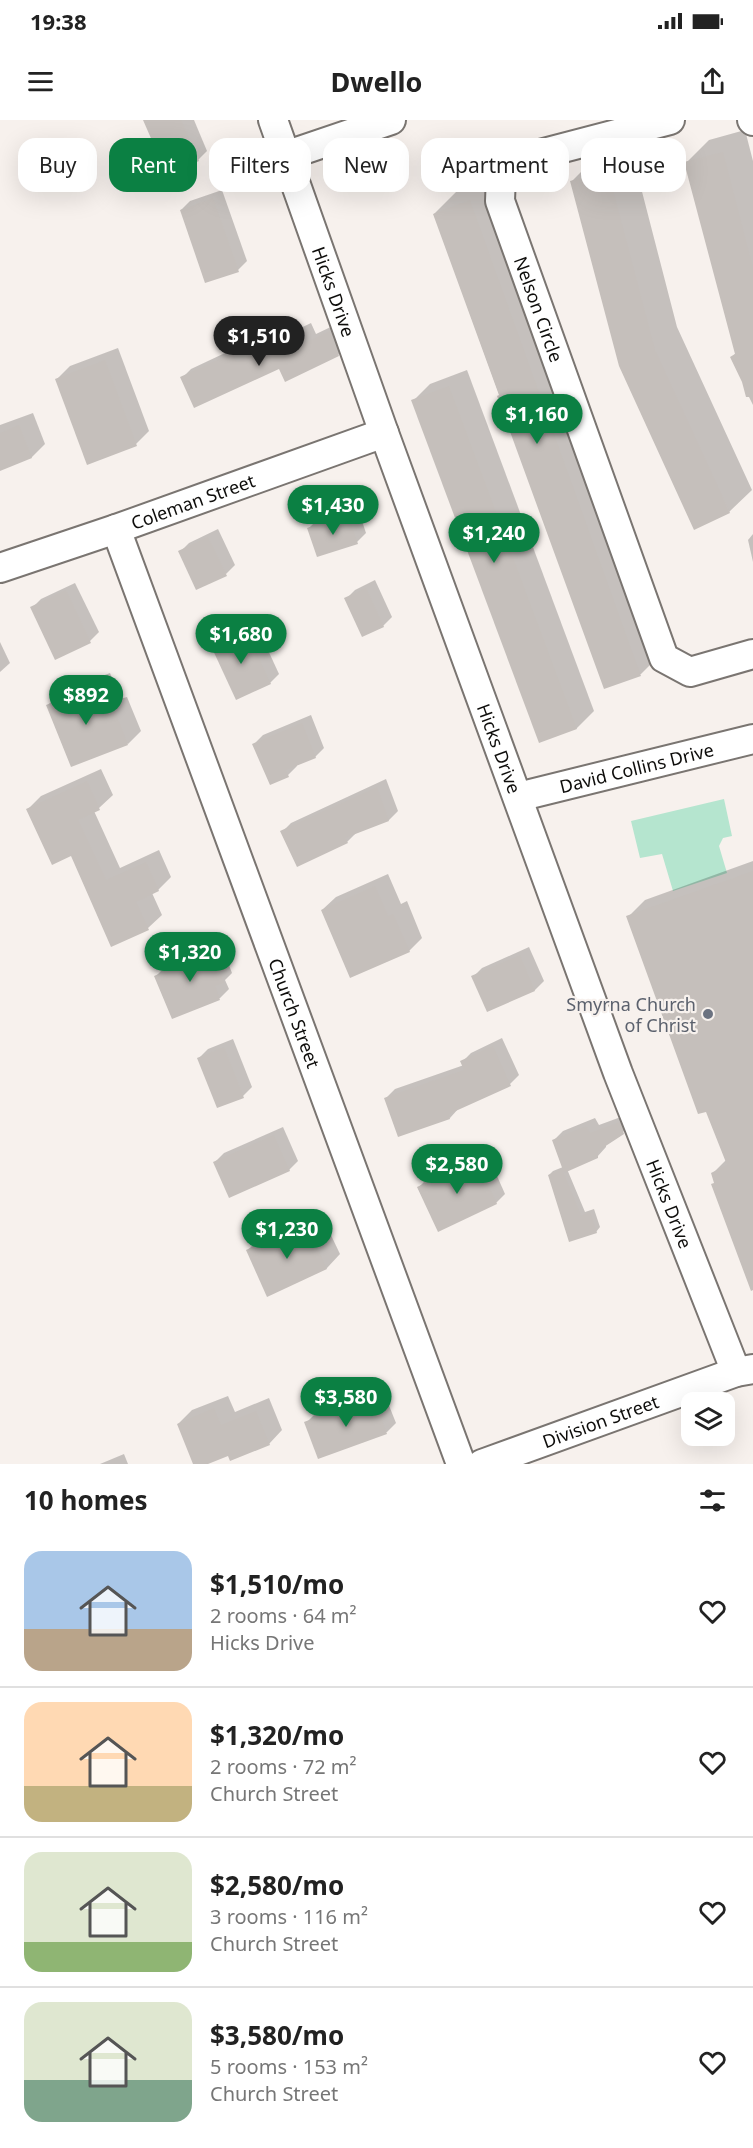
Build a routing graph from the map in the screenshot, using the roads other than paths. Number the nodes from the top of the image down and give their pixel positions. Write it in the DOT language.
graph roads {
  1 [pos="273,120"];
  2 [pos="391,120"];
  3 [pos="670,120"];
  4 [pos="279,138"];
  5 [pos="311,147"];
  6 [pos="298,192"];
  7 [pos="384,434"];
  8 [pos="116,529"];
  9 [pos="0,568"];
  10 [pos="753,654"];
  11 [pos="753,739"];
  12 [pos="518,797"];
  13 [pos="744,1370"];
  14 [pos="499,1461"];
  15 [pos="461,1464"];
  1 -- 4 [label="street, Hicks Drive"];
  2 -- 5 [label="street"];
  3 -- 10 [label="street, Nelson Circle"];
  6 -- 7 [label="street, Hicks Drive"];
  7 -- 8 [label="street, Coleman Street"];
  7 -- 12 [label="street, Hicks Drive"];
  8 -- 9 [label="street, Coleman Street"];
  8 -- 15 [label="street, Church Street"];
  11 -- 12 [label="street, David Collins Drive"];
  12 -- 13 [label="street, Hicks Drive"];
  13 -- 14 [label="street, Division Street"];
}
